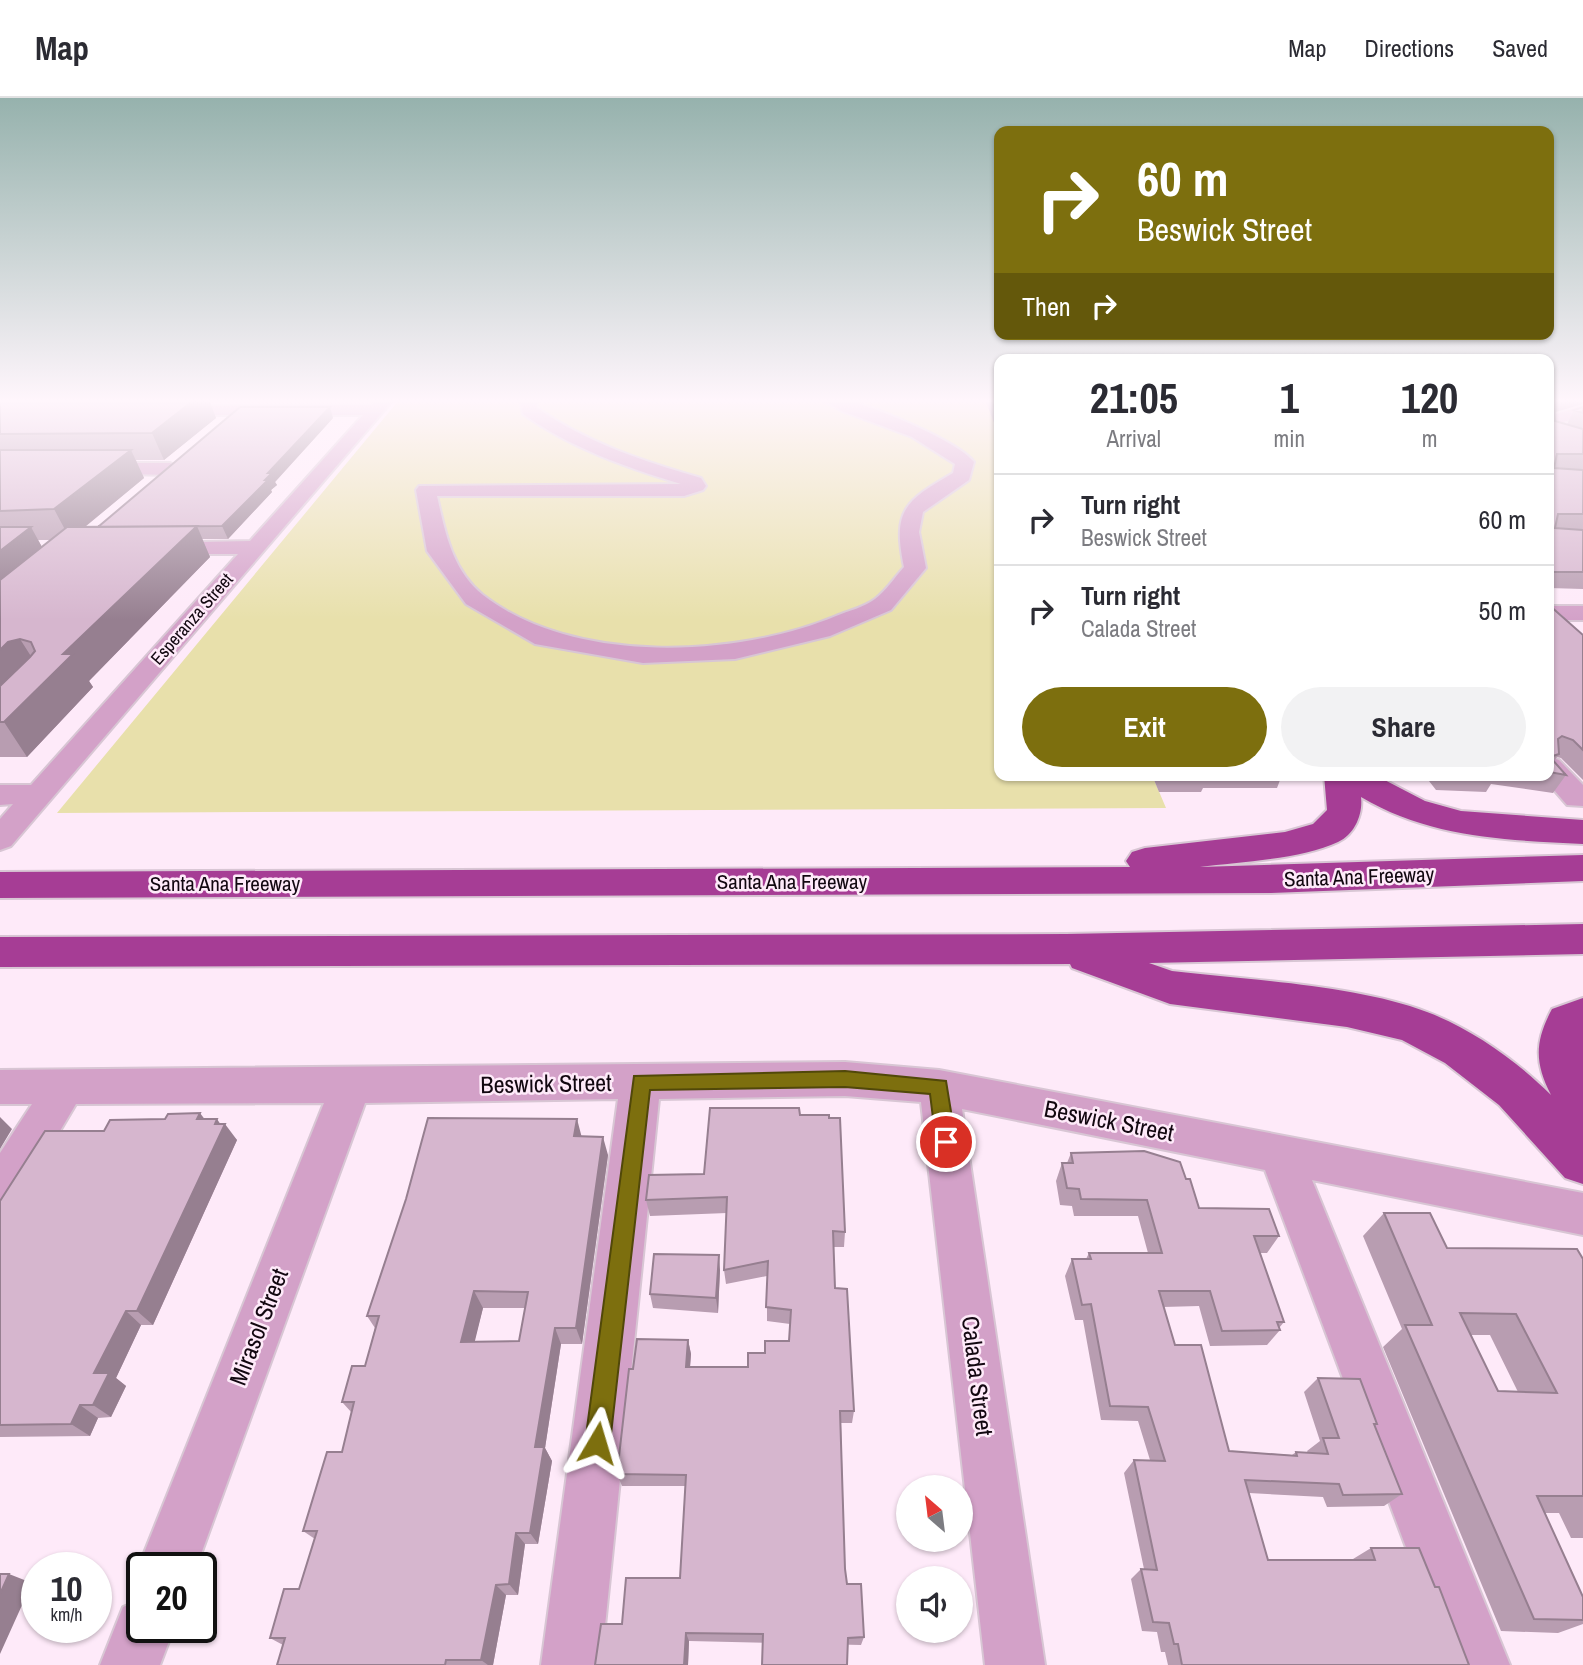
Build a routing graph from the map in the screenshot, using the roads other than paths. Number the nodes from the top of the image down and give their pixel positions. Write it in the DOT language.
graph roads {
  1 [pos="165,473"];
  2 [pos="320,473"];
  3 [pos="664,473"];
  4 [pos="963,473"];
  5 [pos="149,486"];
  6 [pos="254,547"];
  7 [pos="145,548"];
  8 [pos="1554,613"];
  9 [pos="1583,613"];
  10 [pos="1554,774"];
  11 [pos="1342,781"];
  12 [pos="1360,781"];
  13 [pos="38,794"];
  14 [pos="0,795"];
  15 [pos="1581,815"];
  16 [pos="5,833"];
  17 [pos="1583,867"];
  18 [pos="1014,880"];
  19 [pos="0,885"];
  20 [pos="1583,939"];
  21 [pos="1066,949"];
  22 [pos="0,952"];
  23 [pos="1583,1015"];
  24 [pos="641,1082"];
  25 [pos="351,1086"];
  26 [pos="0,1087"];
  27 [pos="65,1087"];
  28 [pos="939,1087"];
  29 [pos="1583,1113"];
  30 [pos="1281,1156"];
  31 [pos="1583,1162"];
  32 [pos="0,1191"];
  33 [pos="1583,1214"];
  34 [pos="173,1552"];
  35 [pos="138,1643"];
  36 [pos="130,1665"];
  37 [pos="571,1665"];
  38 [pos="1015,1665"];
  39 [pos="1480,1665"];
  1 -- 5 [label="street"];
  2 -- 6 [label="street, Esperanza Street"];
  3 -- 4 [label="street"];
  6 -- 7 [label="street"];
  6 -- 13 [label="street, Esperanza Street"];
  8 -- 9 [label="street"];
  10 -- 15 [label="street"];
  11 -- 18 [label="highway"];
  12 -- 15 [label="highway"];
  13 -- 14 [label="street"];
  13 -- 16 [label="street, Esperanza Street"];
  17 -- 18 [label="highway, Santa Ana Freeway"];
  18 -- 19 [label="highway, Santa Ana Freeway"];
  20 -- 21 [label="highway"];
  21 -- 22 [label="highway"];
  21 -- 31 [label="highway"];
  23 -- 29 [label="highway"];
  24 -- 25 [label="street, Beswick Street"];
  24 -- 28 [label="street, Beswick Street"];
  24 -- 37 [label="street"];
  25 -- 27 [label="street, Beswick Street"];
  25 -- 34 [label="street, Mirasol Street"];
  26 -- 27 [label="street, Beswick Street"];
  27 -- 32 [label="street"];
  28 -- 30 [label="street, Beswick Street"];
  28 -- 38 [label="street, Calada Street"];
  30 -- 33 [label="street, Beswick Street"];
  30 -- 39 [label="street"];
  35 -- 36 [label="street"];
}
